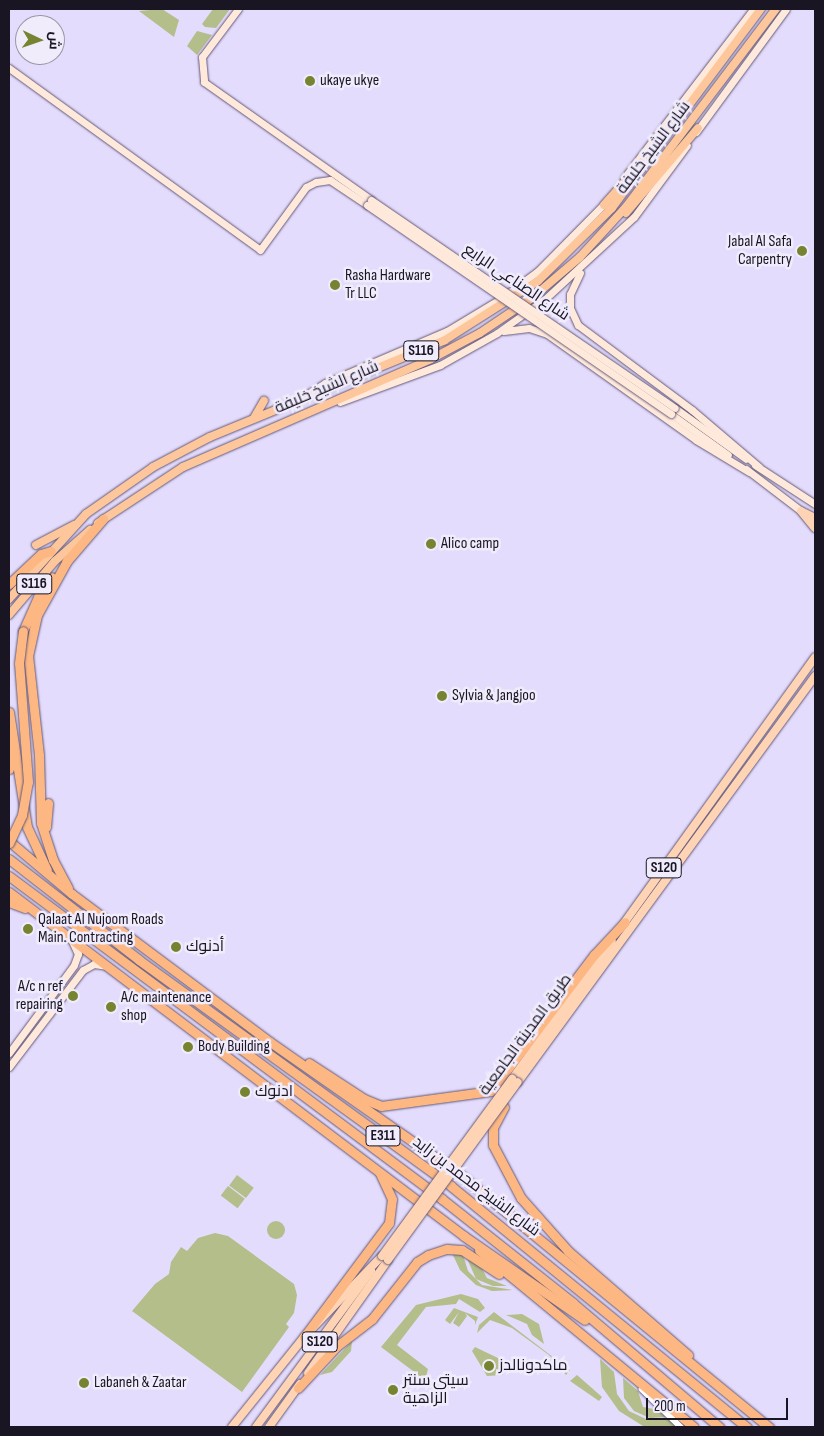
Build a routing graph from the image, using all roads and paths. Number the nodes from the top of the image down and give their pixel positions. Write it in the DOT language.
graph roads {
  1 [pos="238,9"];
  2 [pos="753,9"];
  3 [pos="761,9"];
  4 [pos="776,9"];
  5 [pos="786,9"];
  6 [pos="9,68"];
  7 [pos="698,128"];
  8 [pos="663,140"];
  9 [pos="369,202"];
  10 [pos="604,205"];
  11 [pos="618,217"];
  12 [pos="591,259"];
  13 [pos="497,333"];
  14 [pos="264,401"];
  15 [pos="294,404"];
  16 [pos="673,411"];
  17 [pos="294,416"];
  18 [pos="250,421"];
  19 [pos="759,467"];
  20 [pos="750,472"];
  21 [pos="815,504"];
  22 [pos="802,511"];
  23 [pos="814,517"];
  24 [pos="103,519"];
  25 [pos="815,524"];
  26 [pos="74,525"];
  27 [pos="815,528"];
  28 [pos="36,545"];
  29 [pos="51,550"];
  30 [pos="68,559"];
  31 [pos="9,584"];
  32 [pos="9,599"];
  33 [pos="9,615"];
  34 [pos="815,657"];
  35 [pos="815,676"];
  36 [pos="9,712"];
  37 [pos="9,748"];
  38 [pos="9,769"];
  39 [pos="48,803"];
  40 [pos="9,842"];
  41 [pos="46,842"];
  42 [pos="9,859"];
  43 [pos="9,876"];
  44 [pos="55,880"];
  45 [pos="9,892"];
  46 [pos="72,894"];
  47 [pos="9,902"];
  48 [pos="38,912"];
  49 [pos="625,922"];
  50 [pos="66,933"];
  51 [pos="113,969"];
  52 [pos="58,988"];
  53 [pos="50,1012"];
  54 [pos="201,1022"];
  55 [pos="244,1023"];
  56 [pos="9,1053"];
  57 [pos="9,1067"];
  58 [pos="514,1080"];
  59 [pos="263,1082"];
  60 [pos="377,1169"];
  61 [pos="464,1236"];
  62 [pos="385,1258"];
  63 [pos="527,1290"];
  64 [pos="304,1337"];
  65 [pos="613,1338"];
  66 [pos="634,1377"];
  67 [pos="720,1387"];
  68 [pos="298,1388"];
  69 [pos="252,1405"];
  70 [pos="232,1427"];
  71 [pos="238,1427"];
  72 [pos="256,1427"];
  73 [pos="269,1427"];
  74 [pos="681,1427"];
  75 [pos="694,1427"];
  76 [pos="719,1427"];
  77 [pos="747,1427"];
  78 [pos="769,1427"];
  1 -- 9 [label="main road, شارع الصناعي الرابع"];
  2 -- 10 [label="main road"];
  3 -- 8 [label="highway, شارع الشيخ خليفة / S116"];
  4 -- 11 [label="highway, شارع الشيخ خليفة / S116"];
  5 -- 7 [label="main road"];
  6 -- 9 [label="main road, شارع الصناعي الرابع"];
  7 -- 11 [label="highway"];
  7 -- 12 [label="main road"];
  8 -- 10 [label="highway"];
  8 -- 15 [label="highway, شارع الشيخ خليفة / S116"];
  9 -- 16 [label="main road, شارع الصناعي الرابع, bridge"];
  10 -- 15 [label="main road"];
  11 -- 17 [label="highway, شارع الشيخ خليفة / S116"];
  12 -- 13 [label="main road"];
  12 -- 19 [label="main road"];
  13 -- 17 [label="main road"];
  13 -- 20 [label="main road"];
  14 -- 18 [label="highway"];
  15 -- 18 [label="highway, شارع الشيخ خليفة / S116"];
  16 -- 19 [label="main road, شارع الصناعي الرابع"];
  16 -- 20 [label="main road, شارع الصناعي الرابع"];
  17 -- 24 [label="highway, شارع الشيخ خليفة / S116"];
  18 -- 26 [label="highway, شارع الشيخ خليفة / S116"];
  19 -- 21 [label="main road, شارع الصناعي الرابع"];
  20 -- 22 [label="main road, شارع الصناعي الرابع"];
  22 -- 23 [label="main road"];
  22 -- 25 [label="main road, شارع الصناعي الرابع"];
  22 -- 27 [label="main road"];
  24 -- 30 [label="highway"];
  24 -- 33 [label="highway, شارع الشيخ خليفة / S116"];
  26 -- 28 [label="highway"];
  26 -- 29 [label="highway, شارع الشيخ خليفة / S116"];
  29 -- 31 [label="highway"];
  29 -- 32 [label="highway, شارع الشيخ خليفة / S116"];
  30 -- 40 [label="highway, bridge"];
  30 -- 41 [label="highway"];
  34 -- 49 [label="main road, طريق المدينة الجامعية / S120"];
  35 -- 58 [label="main road, طريق المدينة الجامعية / S120"];
  36 -- 44 [label="highway"];
  37 -- 38 [label="highway"];
  39 -- 41 [label="highway"];
  40 -- 44 [label="highway"];
  41 -- 46 [label="highway"];
  42 -- 77 [label="highway, شارع الشيخ محمد بن زايد / E311"];
  43 -- 54 [label="highway, شارع الشيخ محمد بن زايد / E311"];
  44 -- 46 [label="highway"];
  45 -- 48 [label="highway"];
  46 -- 55 [label="highway"];
  47 -- 48 [label="highway"];
  48 -- 50 [label="highway"];
  49 -- 55 [label="highway"];
  49 -- 58 [label="main road, طريق المدينة الجامعية / S120"];
  50 -- 51 [label="highway"];
  50 -- 52 [label="main road"];
  51 -- 53 [label="main road"];
  51 -- 59 [label="highway"];
  52 -- 53 [label="main road"];
  52 -- 56 [label="main road"];
  53 -- 57 [label="main road"];
  54 -- 59 [label="highway"];
  54 -- 65 [label="highway, شارع الشيخ محمد بن زايد / E311"];
  55 -- 67 [label="highway"];
  58 -- 62 [label="main road, طريق المدينة الجامعية / S120, bridge"];
  58 -- 67 [label="highway"];
  59 -- 60 [label="highway"];
  60 -- 61 [label="highway"];
  60 -- 64 [label="highway"];
  61 -- 63 [label="highway"];
  61 -- 65 [label="highway"];
  62 -- 64 [label="main road"];
  62 -- 68 [label="main road, طريق المدينة الجامعية / S120"];
  62 -- 72 [label="main road, طريق المدينة الجامعية / S120"];
  63 -- 66 [label="highway"];
  63 -- 68 [label="highway"];
  64 -- 69 [label="main road"];
  65 -- 76 [label="highway, شارع الشيخ محمد بن زايد / E311"];
  66 -- 74 [label="street"];
  66 -- 75 [label="highway"];
  67 -- 78 [label="highway"];
  68 -- 73 [label="main road, طريق المدينة الجامعية / S120"];
  69 -- 70 [label="main road"];
  69 -- 71 [label="main road"];
}
